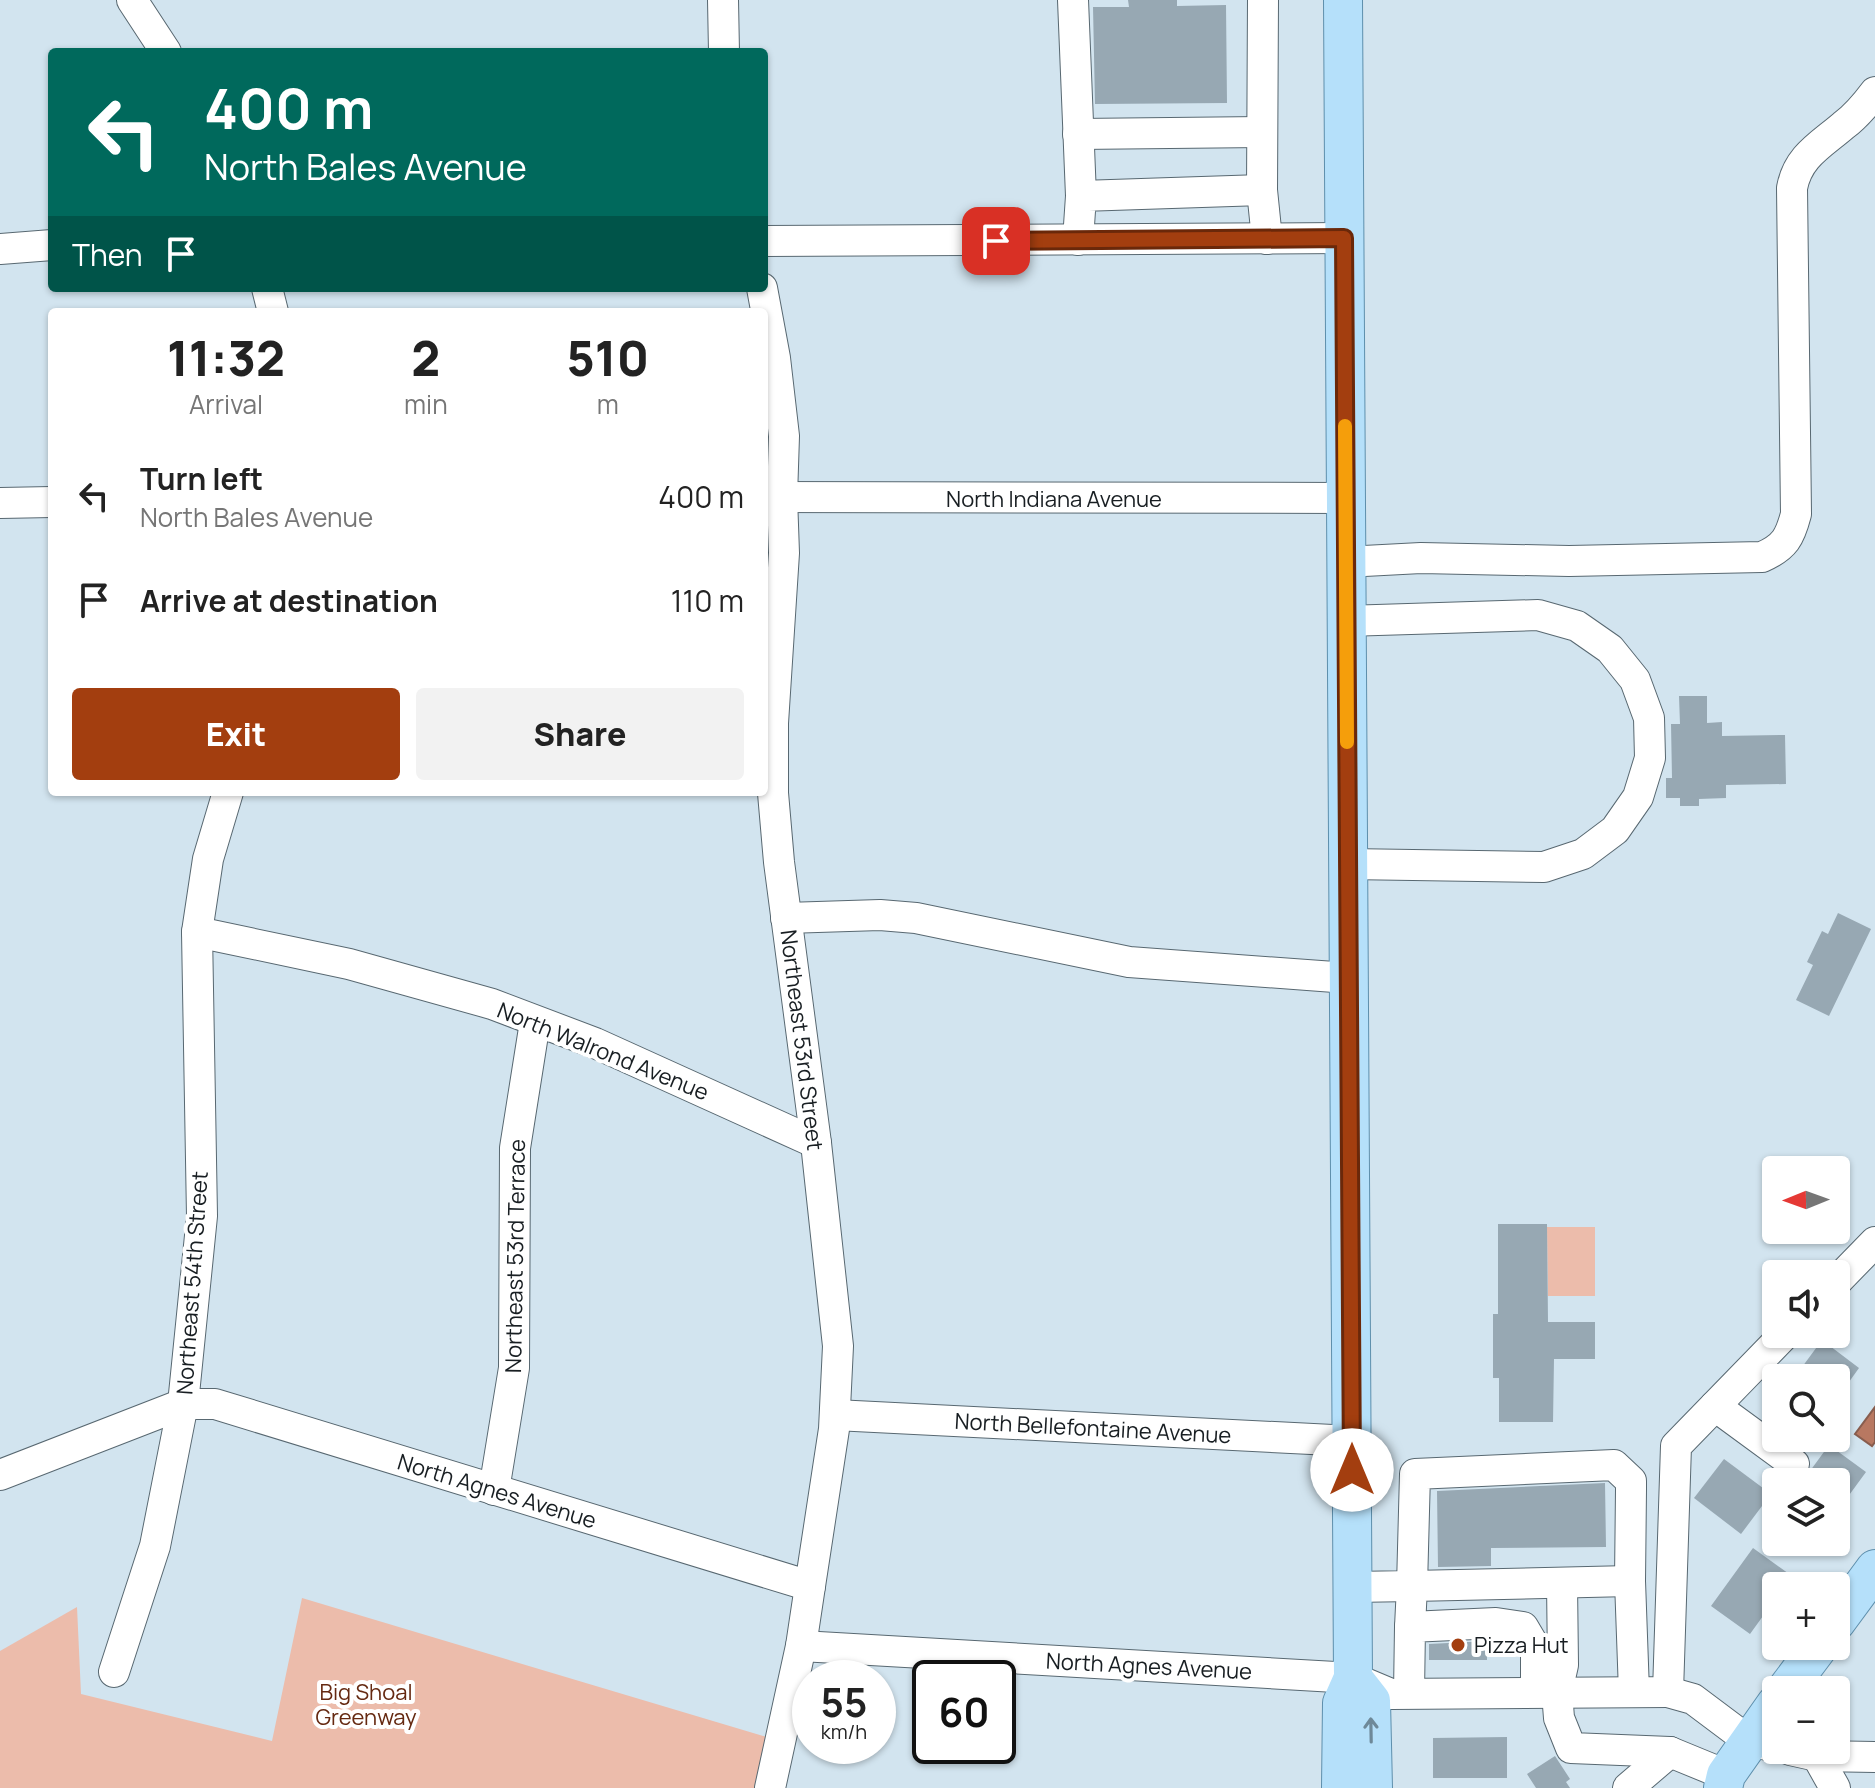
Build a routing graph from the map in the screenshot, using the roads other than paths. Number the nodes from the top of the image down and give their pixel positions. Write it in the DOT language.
graph roads {
  1 [pos="132,0"];
  2 [pos="723,0"];
  3 [pos="1073,0"];
  4 [pos="1263,0"];
  5 [pos="1343,0"];
  6 [pos="163,48"];
  7 [pos="724,48"];
  8 [pos="1875,92"];
  9 [pos="1262,132"];
  10 [pos="1078,134"];
  11 [pos="1262,190"];
  12 [pos="1081,196"];
  13 [pos="1344,238"];
  14 [pos="1267,239"];
  15 [pos="1078,240"];
  16 [pos="768,241"];
  17 [pos="48,245"];
  18 [pos="0,249"];
  19 [pos="768,320"];
  20 [pos="773,497"];
  21 [pos="1345,498"];
  22 [pos="48,502"];
  23 [pos="0,503"];
  24 [pos="1345,562"];
  25 [pos="1345,621"];
  26 [pos="227,796"];
  27 [pos="1348,864"];
  28 [pos="786,918"];
  29 [pos="197,932"];
  30 [pos="1348,978"];
  31 [pos="535,1022"];
  32 [pos="816,1143"];
  33 [pos="1875,1242"];
  34 [pos="1850,1268"];
  35 [pos="1771,1348"];
  36 [pos="183,1404"];
  37 [pos="1715,1406"];
  38 [pos="835,1415"];
  39 [pos="1352,1441"];
  40 [pos="1794,1464"];
  41 [pos="0,1475"];
  42 [pos="494,1490"];
  43 [pos="1875,1569"];
  44 [pos="1630,1581"];
  45 [pos="1562,1583"];
  46 [pos="810,1586"];
  47 [pos="1412,1586"];
  48 [pos="1353,1587"];
  49 [pos="1850,1603"];
  50 [pos="1410,1627"];
  51 [pos="801,1646"];
  52 [pos="114,1672"];
  53 [pos="1353,1678"];
  54 [pos="1546,1692"];
  55 [pos="1634,1692"];
  56 [pos="1668,1692"];
  57 [pos="1409,1693"];
  58 [pos="1762,1744"];
  59 [pos="1670,1752"];
  60 [pos="1850,1756"];
  61 [pos="1875,1757"];
  62 [pos="1814,1764"];
  63 [pos="1717,1784"];
  64 [pos="770,1788"];
  65 [pos="1341,1788"];
  66 [pos="1373,1788"];
  67 [pos="1628,1788"];
  68 [pos="1835,1788"];
  1 -- 6 [label="street"];
  2 -- 7 [label="street"];
  3 -- 10 [label="street"];
  4 -- 9 [label="street"];
  5 -- 13 [label="main road"];
  8 -- 24 [label="street"];
  9 -- 10 [label="street"];
  9 -- 11 [label="street"];
  10 -- 12 [label="street"];
  11 -- 12 [label="street"];
  11 -- 14 [label="street"];
  12 -- 15 [label="street"];
  13 -- 14 [label="street"];
  13 -- 21 [label="main road"];
  14 -- 15 [label="street"];
  15 -- 16 [label="street"];
  17 -- 18 [label="street"];
  19 -- 20 [label="street, Northeast 53rd Street"];
  20 -- 21 [label="street, North Indiana Avenue"];
  20 -- 28 [label="street, Northeast 53rd Street"];
  21 -- 24 [label="main road"];
  22 -- 23 [label="street"];
  24 -- 25 [label="main road"];
  25 -- 27 [label="main road"];
  25 -- 27 [label="street"];
  26 -- 29 [label="street, Northeast 54th Street"];
  27 -- 30 [label="main road"];
  28 -- 30 [label="street"];
  28 -- 32 [label="street, Northeast 53rd Street"];
  29 -- 31 [label="street, North Walrond Avenue"];
  29 -- 36 [label="street, Northeast 54th Street"];
  30 -- 39 [label="main road"];
  31 -- 32 [label="street, North Walrond Avenue"];
  31 -- 42 [label="street, Northeast 53rd Terrace"];
  32 -- 38 [label="street, Northeast 53rd Street"];
  33 -- 34 [label="street"];
  35 -- 37 [label="street"];
  36 -- 41 [label="street"];
  36 -- 42 [label="street, North Agnes Avenue"];
  36 -- 52 [label="street, Northeast 54th Street"];
  37 -- 40 [label="street"];
  37 -- 56 [label="street"];
  38 -- 39 [label="street, North Bellefontaine Avenue"];
  38 -- 46 [label="street, Northeast 53rd Street"];
  39 -- 48 [label="main road"];
  42 -- 46 [label="street, North Agnes Avenue"];
  43 -- 49 [label="main road"];
  44 -- 45 [label="street"];
  44 -- 47 [label="street"];
  44 -- 55 [label="street"];
  45 -- 47 [label="street"];
  45 -- 54 [label="street"];
  46 -- 51 [label="street, Northeast 53rd Street"];
  47 -- 48 [label="street"];
  47 -- 50 [label="street"];
  48 -- 53 [label="main road"];
  50 -- 54 [label="street"];
  50 -- 57 [label="street"];
  51 -- 53 [label="street, North Agnes Avenue"];
  51 -- 64 [label="street, Northeast 53rd Street"];
  53 -- 57 [label="street, North Agnes Avenue"];
  53 -- 65 [label="main road"];
  66 -- 53 [label="main road, one-way"];
  54 -- 55 [label="street, North Agnes Avenue"];
  54 -- 57 [label="street, North Agnes Avenue"];
  54 -- 59 [label="street"];
  55 -- 56 [label="street, North Agnes Avenue"];
  56 -- 58 [label="street"];
  58 -- 63 [label="main road"];
  59 -- 63 [label="street"];
  59 -- 67 [label="street"];
  60 -- 61 [label="street"];
  62 -- 68 [label="street"];
}
